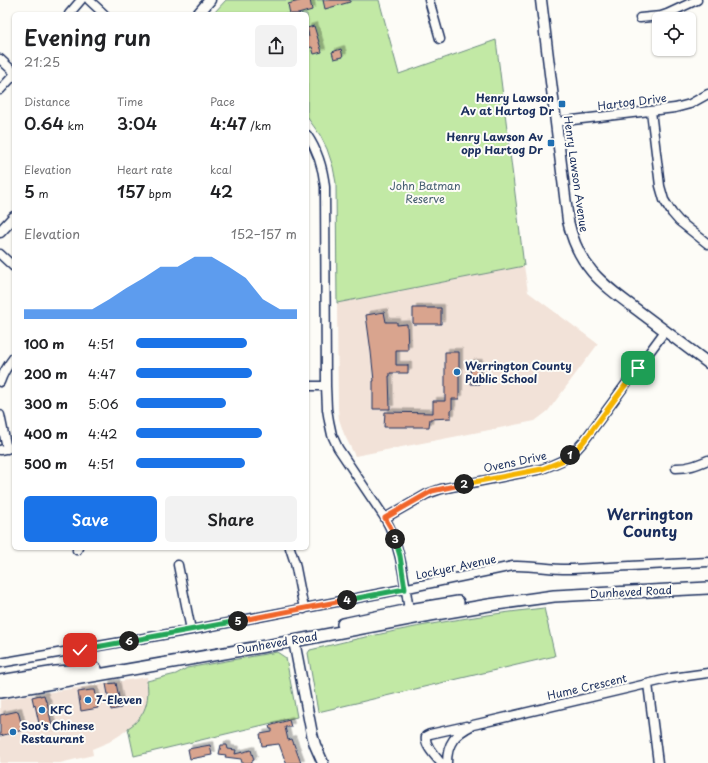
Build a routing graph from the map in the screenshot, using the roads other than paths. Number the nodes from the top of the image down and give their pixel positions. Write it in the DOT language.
graph roads {
  1 [pos="82,0"];
  2 [pos="89,0"];
  3 [pos="210,0"];
  4 [pos="429,0"];
  5 [pos="541,0"];
  6 [pos="697,0"];
  7 [pos="71,12"];
  8 [pos="102,12"];
  9 [pos="200,12"];
  10 [pos="640,18"];
  11 [pos="440,39"];
  12 [pos="0,59"];
  13 [pos="12,71"];
  14 [pos="12,75"];
  15 [pos="0,90"];
  16 [pos="708,94"];
  17 [pos="651,111"];
  18 [pos="556,122"];
  19 [pos="309,138"];
  20 [pos="12,218"];
  21 [pos="0,232"];
  22 [pos="708,244"];
  23 [pos="0,254"];
  24 [pos="12,265"];
  25 [pos="666,331"];
  26 [pos="12,360"];
  27 [pos="708,363"];
  28 [pos="0,382"];
  29 [pos="309,386"];
  30 [pos="326,386"];
  31 [pos="0,414"];
  32 [pos="7,449"];
  33 [pos="708,460"];
  34 [pos="676,468"];
  35 [pos="385,518"];
  36 [pos="291,550"];
  37 [pos="708,562"];
  38 [pos="178,565"];
  39 [pos="708,588"];
  40 [pos="405,589"];
  41 [pos="554,596"];
  42 [pos="304,609"];
  43 [pos="409,610"];
  44 [pos="430,615"];
  45 [pos="395,622"];
  46 [pos="191,630"];
  47 [pos="304,631"];
  48 [pos="281,635"];
  49 [pos="294,641"];
  50 [pos="0,663"];
  51 [pos="708,672"];
  52 [pos="33,675"];
  53 [pos="5,680"];
  54 [pos="648,684"];
  55 [pos="23,688"];
  56 [pos="0,692"];
  57 [pos="472,725"];
  58 [pos="323,763"];
  59 [pos="440,763"];
  60 [pos="447,763"];
  61 [pos="658,763"];
  1 -- 7 [label="street"];
  2 -- 8 [label="street"];
  3 -- 9 [label="street"];
  4 -- 11 [label="street"];
  5 -- 18 [label="street, Henry Lawson Avenue"];
  6 -- 10 [label="street"];
  12 -- 13 [label="street"];
  14 -- 15 [label="street"];
  16 -- 17 [label="street, Hartog Drive"];
  17 -- 18 [label="street, Hartog Drive"];
  17 -- 22 [label="street"];
  18 -- 25 [label="street, Henry Lawson Avenue"];
  19 -- 30 [label="street"];
  20 -- 21 [label="street"];
  23 -- 24 [label="street"];
  25 -- 27 [label="street, Henry Lawson Avenue"];
  25 -- 35 [label="street, Ovens Drive"];
  26 -- 28 [label="street"];
  29 -- 30 [label="street"];
  30 -- 35 [label="street"];
  31 -- 32 [label="street"];
  33 -- 34 [label="street"];
  35 -- 40 [label="street"];
  36 -- 42 [label="street"];
  37 -- 40 [label="street, Lockyer Avenue"];
  38 -- 46 [label="street"];
  39 -- 41 [label="main road, Dunheved Road"];
  40 -- 42 [label="street, Lockyer Avenue"];
  40 -- 43 [label="street"];
  41 -- 43 [label="main road, Dunheved Road"];
  41 -- 44 [label="main road, Dunheved Road"];
  42 -- 46 [label="street, Lockyer Avenue"];
  43 -- 44 [label="main road"];
  43 -- 45 [label="main road"];
  43 -- 47 [label="main road, Dunheved Road"];
  44 -- 45 [label="main road, Dunheved Road"];
  45 -- 49 [label="main road, Dunheved Road"];
  46 -- 50 [label="street, Lockyer Avenue"];
  47 -- 48 [label="main road, Dunheved Road"];
  47 -- 49 [label="main road"];
  48 -- 49 [label="main road"];
  48 -- 52 [label="main road, Dunheved Road"];
  49 -- 55 [label="main road, Dunheved Road"];
  49 -- 58 [label="street"];
  51 -- 54 [label="street, Hume Crescent"];
  52 -- 53 [label="main road, Dunheved Road"];
  52 -- 55 [label="main road"];
  53 -- 55 [label="main road"];
  54 -- 57 [label="street, Hume Crescent"];
  54 -- 61 [label="street"];
  55 -- 56 [label="main road, Dunheved Road"];
  57 -- 59 [label="street, Hume Crescent"];
  57 -- 60 [label="street, Hume Crescent"];
}
